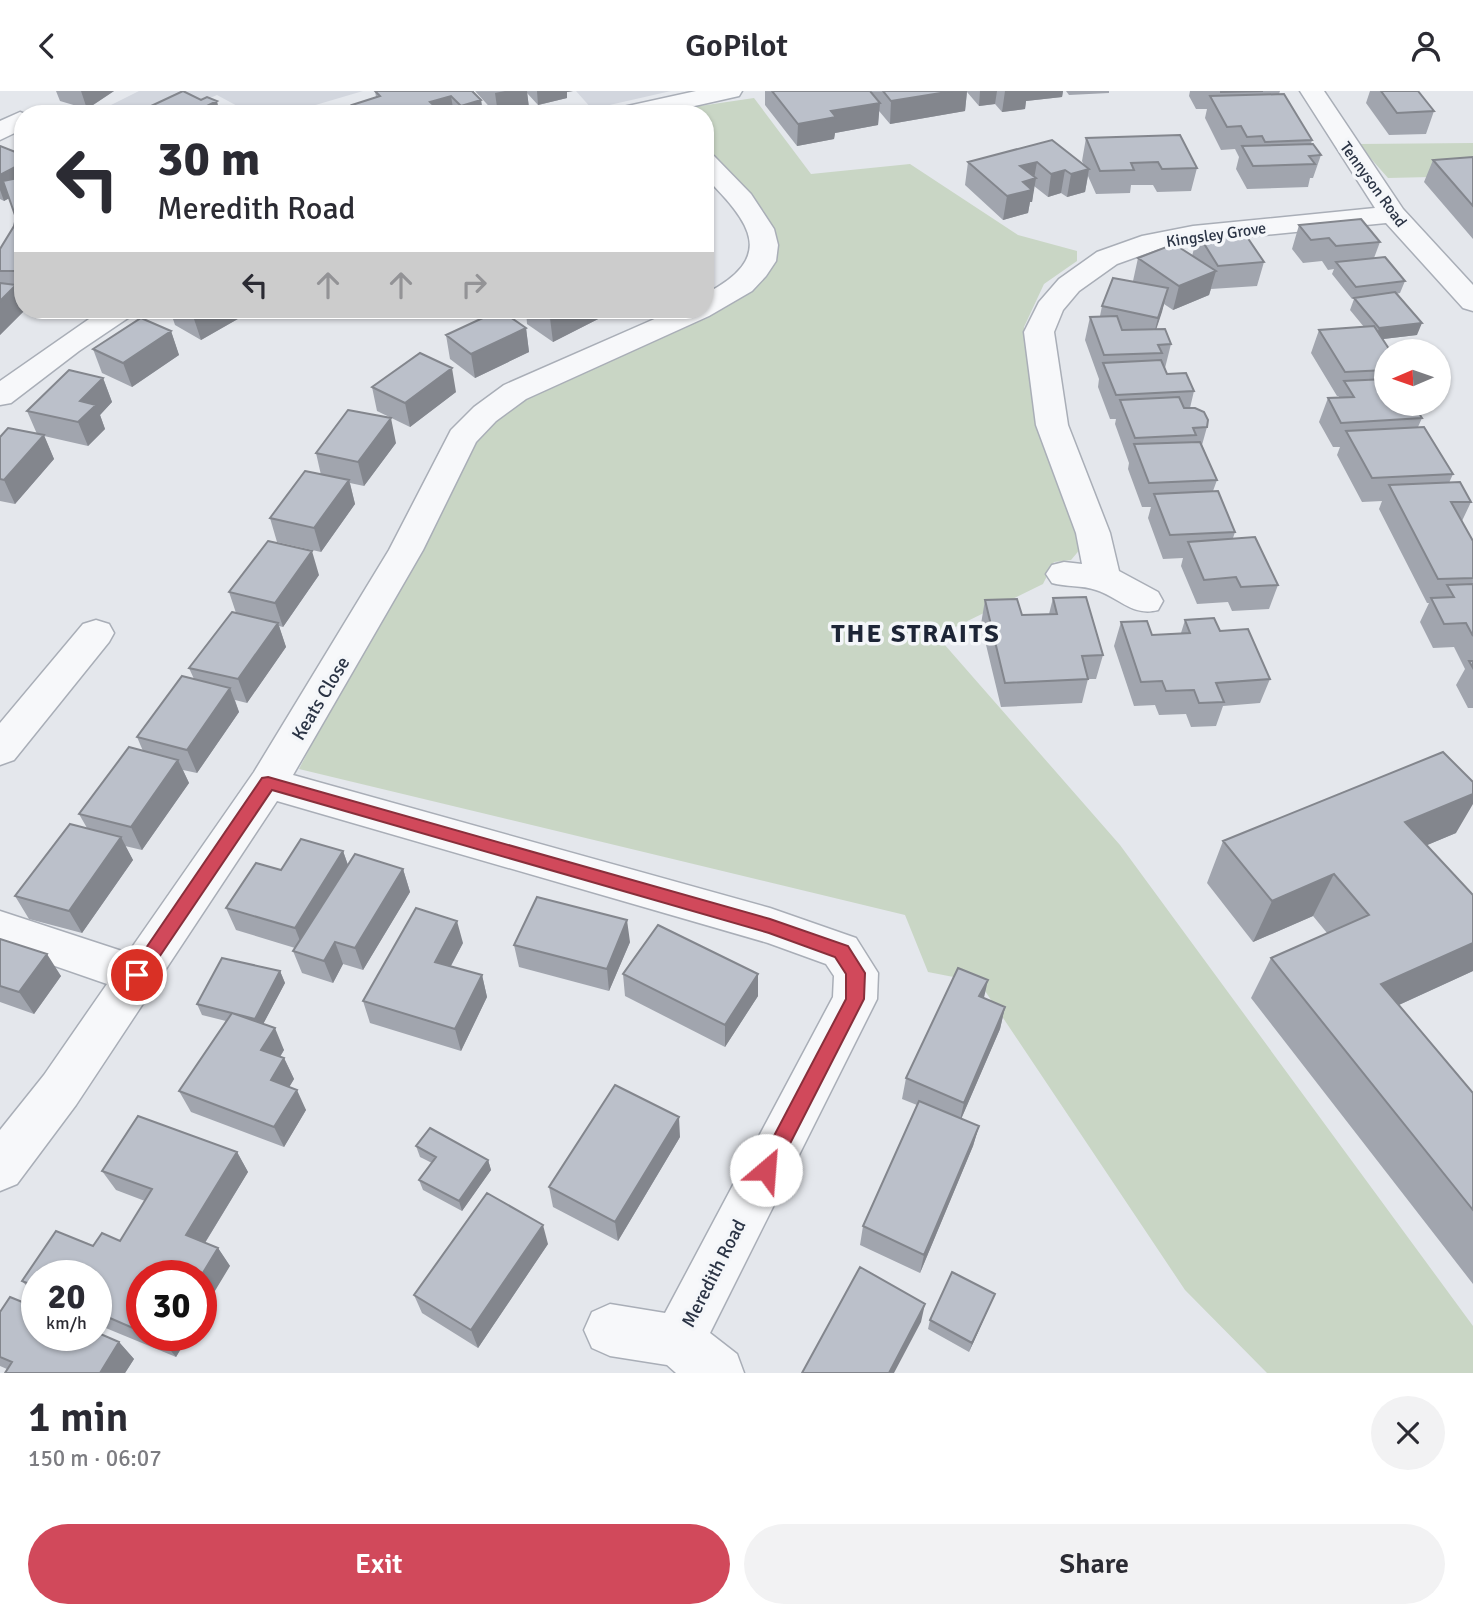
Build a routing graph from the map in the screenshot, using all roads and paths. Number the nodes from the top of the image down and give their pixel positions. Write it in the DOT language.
graph roads {
  1 [pos="730,91"];
  2 [pos="1312,91"];
  3 [pos="657,104"];
  4 [pos="714,171"];
  5 [pos="1392,214"];
  6 [pos="714,301"];
  7 [pos="1473,302"];
  8 [pos="107,319"];
  9 [pos="679,319"];
  10 [pos="0,396"];
  11 [pos="1064,574"];
  12 [pos="1103,578"];
  13 [pos="1145,601"];
  14 [pos="96,633"];
  15 [pos="0,750"];
  16 [pos="268,783"];
  17 [pos="0,929"];
  18 [pos="137,975"];
  19 [pos="0,1168"];
  20 [pos="610,1329"];
  21 [pos="678,1341"];
  22 [pos="718,1373"];
  1 -- 3 [label="street"];
  2 -- 5 [label="street, Tennyson Road"];
  4 -- 6 [label="street"];
  5 -- 7 [label="street, Tennyson Road"];
  5 -- 12 [label="street, Kingsley Grove"];
  8 -- 10 [label="street"];
  9 -- 16 [label="street, Keats Close"];
  11 -- 12 [label="street"];
  12 -- 13 [label="street"];
  14 -- 15 [label="street"];
  16 -- 18 [label="street, Keats Close"];
  16 -- 21 [label="street, Meredith Road"];
  17 -- 18 [label="street"];
  18 -- 19 [label="street, Keats Close"];
  20 -- 21 [label="street, Meredith Road"];
  21 -- 22 [label="street, Meredith Road"];
}
